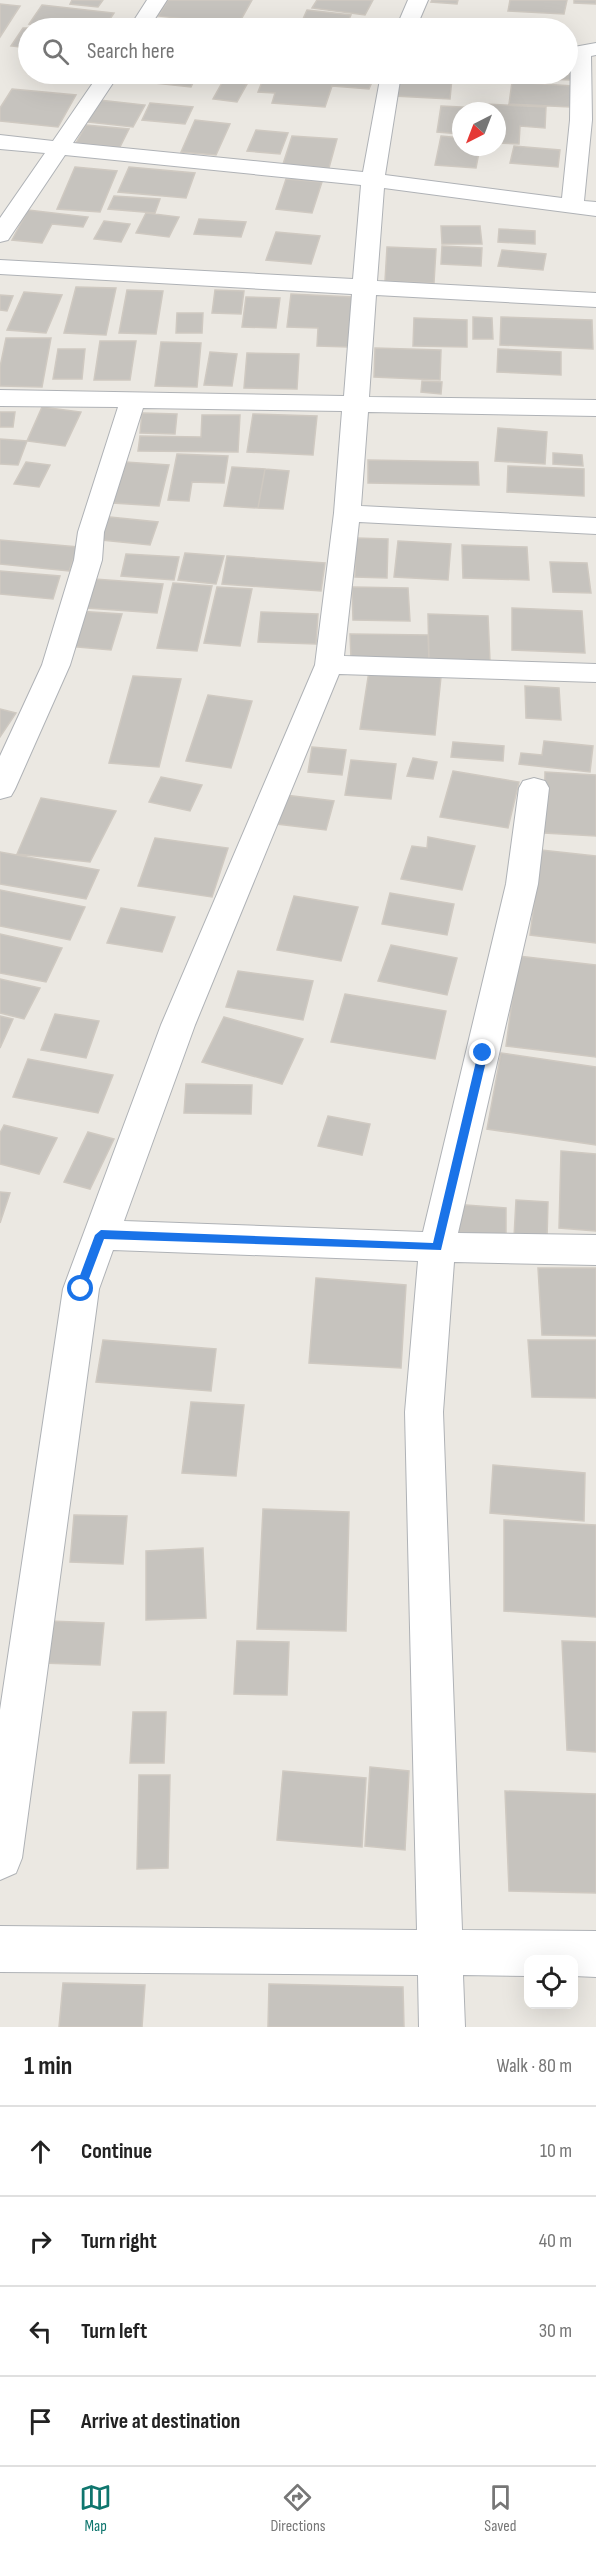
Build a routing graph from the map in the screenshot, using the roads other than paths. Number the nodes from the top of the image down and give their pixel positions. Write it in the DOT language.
graph roads {
  1 [pos="158,0"];
  2 [pos="418,0"];
  3 [pos="146,18"];
  4 [pos="410,18"];
  5 [pos="596,49"];
  6 [pos="102,84"];
  7 [pos="389,84"];
  8 [pos="0,142"];
  9 [pos="60,148"];
  10 [pos="373,180"];
  11 [pos="572,206"];
  12 [pos="596,209"];
  13 [pos="0,235"];
  14 [pos="0,267"];
  15 [pos="366,287"];
  16 [pos="596,300"];
  17 [pos="0,398"];
  18 [pos="133,399"];
  19 [pos="355,403"];
  20 [pos="596,408"];
  21 [pos="347,513"];
  22 [pos="596,526"];
  23 [pos="329,665"];
  24 [pos="596,673"];
  25 [pos="534,788"];
  26 [pos="0,789"];
  27 [pos="101,1235"];
  28 [pos="437,1247"];
  29 [pos="596,1250"];
  30 [pos="0,1857"];
  31 [pos="0,1949"];
  32 [pos="439,1952"];
  33 [pos="596,1954"];
  34 [pos="442,2027"];
  1 -- 3 [label="street"];
  2 -- 4 [label="street"];
  5 -- 11 [label="street"];
  6 -- 9 [label="street"];
  7 -- 10 [label="street"];
  8 -- 9 [label="street"];
  9 -- 10 [label="street"];
  9 -- 13 [label="street"];
  10 -- 11 [label="street"];
  10 -- 15 [label="street"];
  11 -- 12 [label="street"];
  14 -- 15 [label="street"];
  15 -- 16 [label="street"];
  15 -- 19 [label="street"];
  17 -- 18 [label="street"];
  18 -- 19 [label="street"];
  18 -- 26 [label="street"];
  19 -- 20 [label="street"];
  19 -- 21 [label="street"];
  21 -- 22 [label="street"];
  21 -- 23 [label="street"];
  23 -- 24 [label="street"];
  23 -- 27 [label="street"];
  25 -- 28 [label="street"];
  27 -- 28 [label="street"];
  27 -- 30 [label="street"];
  28 -- 29 [label="street"];
  28 -- 32 [label="street"];
  31 -- 32 [label="street"];
  32 -- 33 [label="street"];
  32 -- 34 [label="street"];
}
